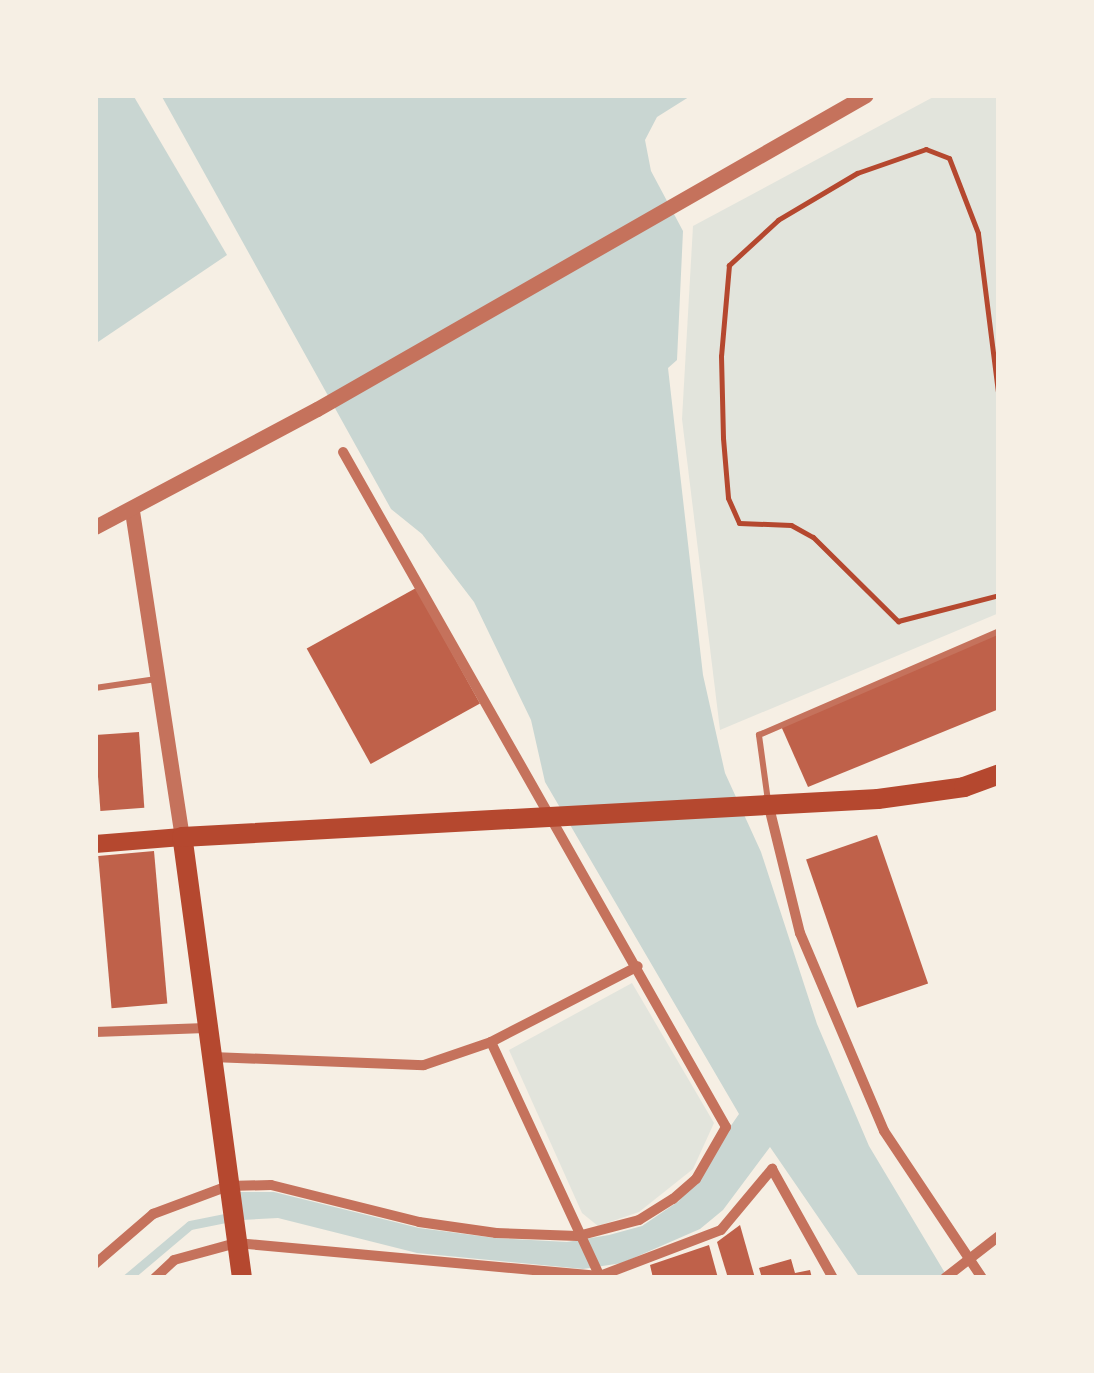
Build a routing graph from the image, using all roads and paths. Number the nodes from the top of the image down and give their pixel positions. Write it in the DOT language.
graph roads {
  1 [pos="866,95"];
  2 [pos="999,400"];
  3 [pos="343,452"];
  4 [pos="132,512"];
  5 [pos="95,527"];
  6 [pos="999,595"];
  7 [pos="999,632"];
  8 [pos="157,679"];
  9 [pos="95,688"];
  10 [pos="999,774"];
  11 [pos="765,807"];
  12 [pos="558,817"];
  13 [pos="182,837"];
  14 [pos="95,844"];
  15 [pos="638,966"];
  16 [pos="206,1028"];
  17 [pos="95,1032"];
  18 [pos="491,1042"];
  19 [pos="210,1057"];
  20 [pos="228,1186"];
  21 [pos="578,1236"];
  22 [pos="999,1236"];
  23 [pos="236,1244"];
  24 [pos="971,1262"];
  25 [pos="95,1264"];
  26 [pos="600,1277"];
  27 [pos="154,1278"];
  28 [pos="242,1278"];
  29 [pos="833,1278"];
  30 [pos="946,1278"];
  31 [pos="982,1278"];
  1 -- 4 [label="street"];
  2 -- 6 [label="path"];
  3 -- 12 [label="street"];
  4 -- 5 [label="street"];
  4 -- 8 [label="street"];
  7 -- 11 [label="lane"];
  8 -- 9 [label="lane"];
  8 -- 13 [label="street"];
  10 -- 11 [label="main road"];
  11 -- 12 [label="main road"];
  11 -- 24 [label="street"];
  12 -- 13 [label="main road"];
  12 -- 15 [label="street"];
  13 -- 14 [label="main road"];
  13 -- 16 [label="main road"];
  15 -- 18 [label="street"];
  15 -- 21 [label="street"];
  16 -- 17 [label="street"];
  16 -- 19 [label="main road"];
  18 -- 19 [label="street"];
  18 -- 21 [label="street"];
  19 -- 20 [label="main road"];
  20 -- 21 [label="street"];
  20 -- 23 [label="main road"];
  20 -- 25 [label="street"];
  21 -- 26 [label="street"];
  22 -- 24 [label="street"];
  23 -- 26 [label="street"];
  23 -- 27 [label="street"];
  23 -- 28 [label="main road"];
  24 -- 30 [label="street"];
  24 -- 31 [label="street"];
  26 -- 29 [label="street"];
}
